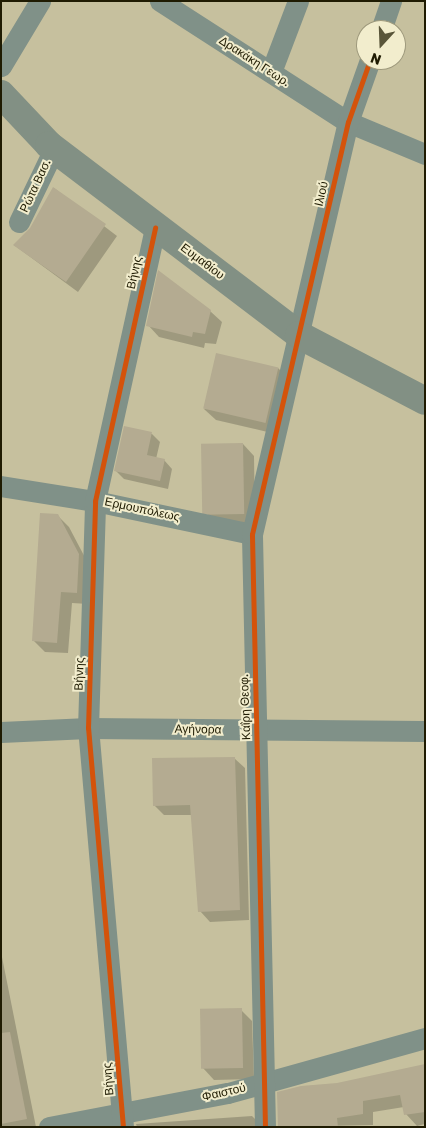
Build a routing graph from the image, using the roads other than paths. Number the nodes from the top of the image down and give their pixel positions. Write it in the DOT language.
graph roads {
  1 [pos="40,1"];
  2 [pos="160,1"];
  3 [pos="298,1"];
  4 [pos="391,1"];
  5 [pos="384,20"];
  6 [pos="1,66"];
  7 [pos="366,70"];
  8 [pos="271,72"];
  9 [pos="1,94"];
  10 [pos="348,122"];
  11 [pos="54,149"];
  12 [pos="425,154"];
  13 [pos="19,222"];
  14 [pos="155,228"];
  15 [pos="299,335"];
  16 [pos="425,401"];
  17 [pos="1,486"];
  18 [pos="95,501"];
  19 [pos="252,534"];
  20 [pos="88,728"];
  21 [pos="425,730"];
  22 [pos="257,731"];
  23 [pos="1,732"];
  24 [pos="425,1038"];
  25 [pos="263,1083"];
  26 [pos="122,1120"];
  27 [pos="49,1127"];
  28 [pos="265,1127"];
  1 -- 6 [label="street"];
  2 -- 8 [label="street, Δρακάκη Γεωρ."];
  3 -- 8 [label="street"];
  4 -- 5 [label="street"];
  7 -- 10 [label="street, Ιλιού"];
  8 -- 10 [label="street, Δρακάκη Γεωρ."];
  9 -- 11 [label="street, Ευμαθίου"];
  10 -- 12 [label="street, Δρακάκη Γεωρ."];
  10 -- 15 [label="street, Ιλιού"];
  11 -- 13 [label="street, Ρώτα Βασ."];
  11 -- 14 [label="street, Ευμαθίου"];
  14 -- 15 [label="street, Ευμαθίου"];
  14 -- 18 [label="street, Βήνης"];
  15 -- 16 [label="street, Ευμαθίου"];
  15 -- 19 [label="street, Καΐρη Θεοφ."];
  17 -- 18 [label="street, Ερμουπόλεως"];
  18 -- 19 [label="street, Ερμουπόλεως"];
  18 -- 20 [label="street, Βήνης"];
  19 -- 22 [label="street, Καΐρη Θεοφ."];
  20 -- 22 [label="street, Αγήνορα"];
  20 -- 23 [label="street, Αγήνορα"];
  20 -- 26 [label="street, Βήνης"];
  21 -- 22 [label="street, Αγήνορα"];
  22 -- 25 [label="street, Καΐρη Θεοφ."];
  24 -- 25 [label="street, Φαιστού"];
  25 -- 26 [label="street, Φαιστού"];
  25 -- 28 [label="street, Καΐρη Θεοφ."];
  26 -- 27 [label="street, Φαιστού"];
}
